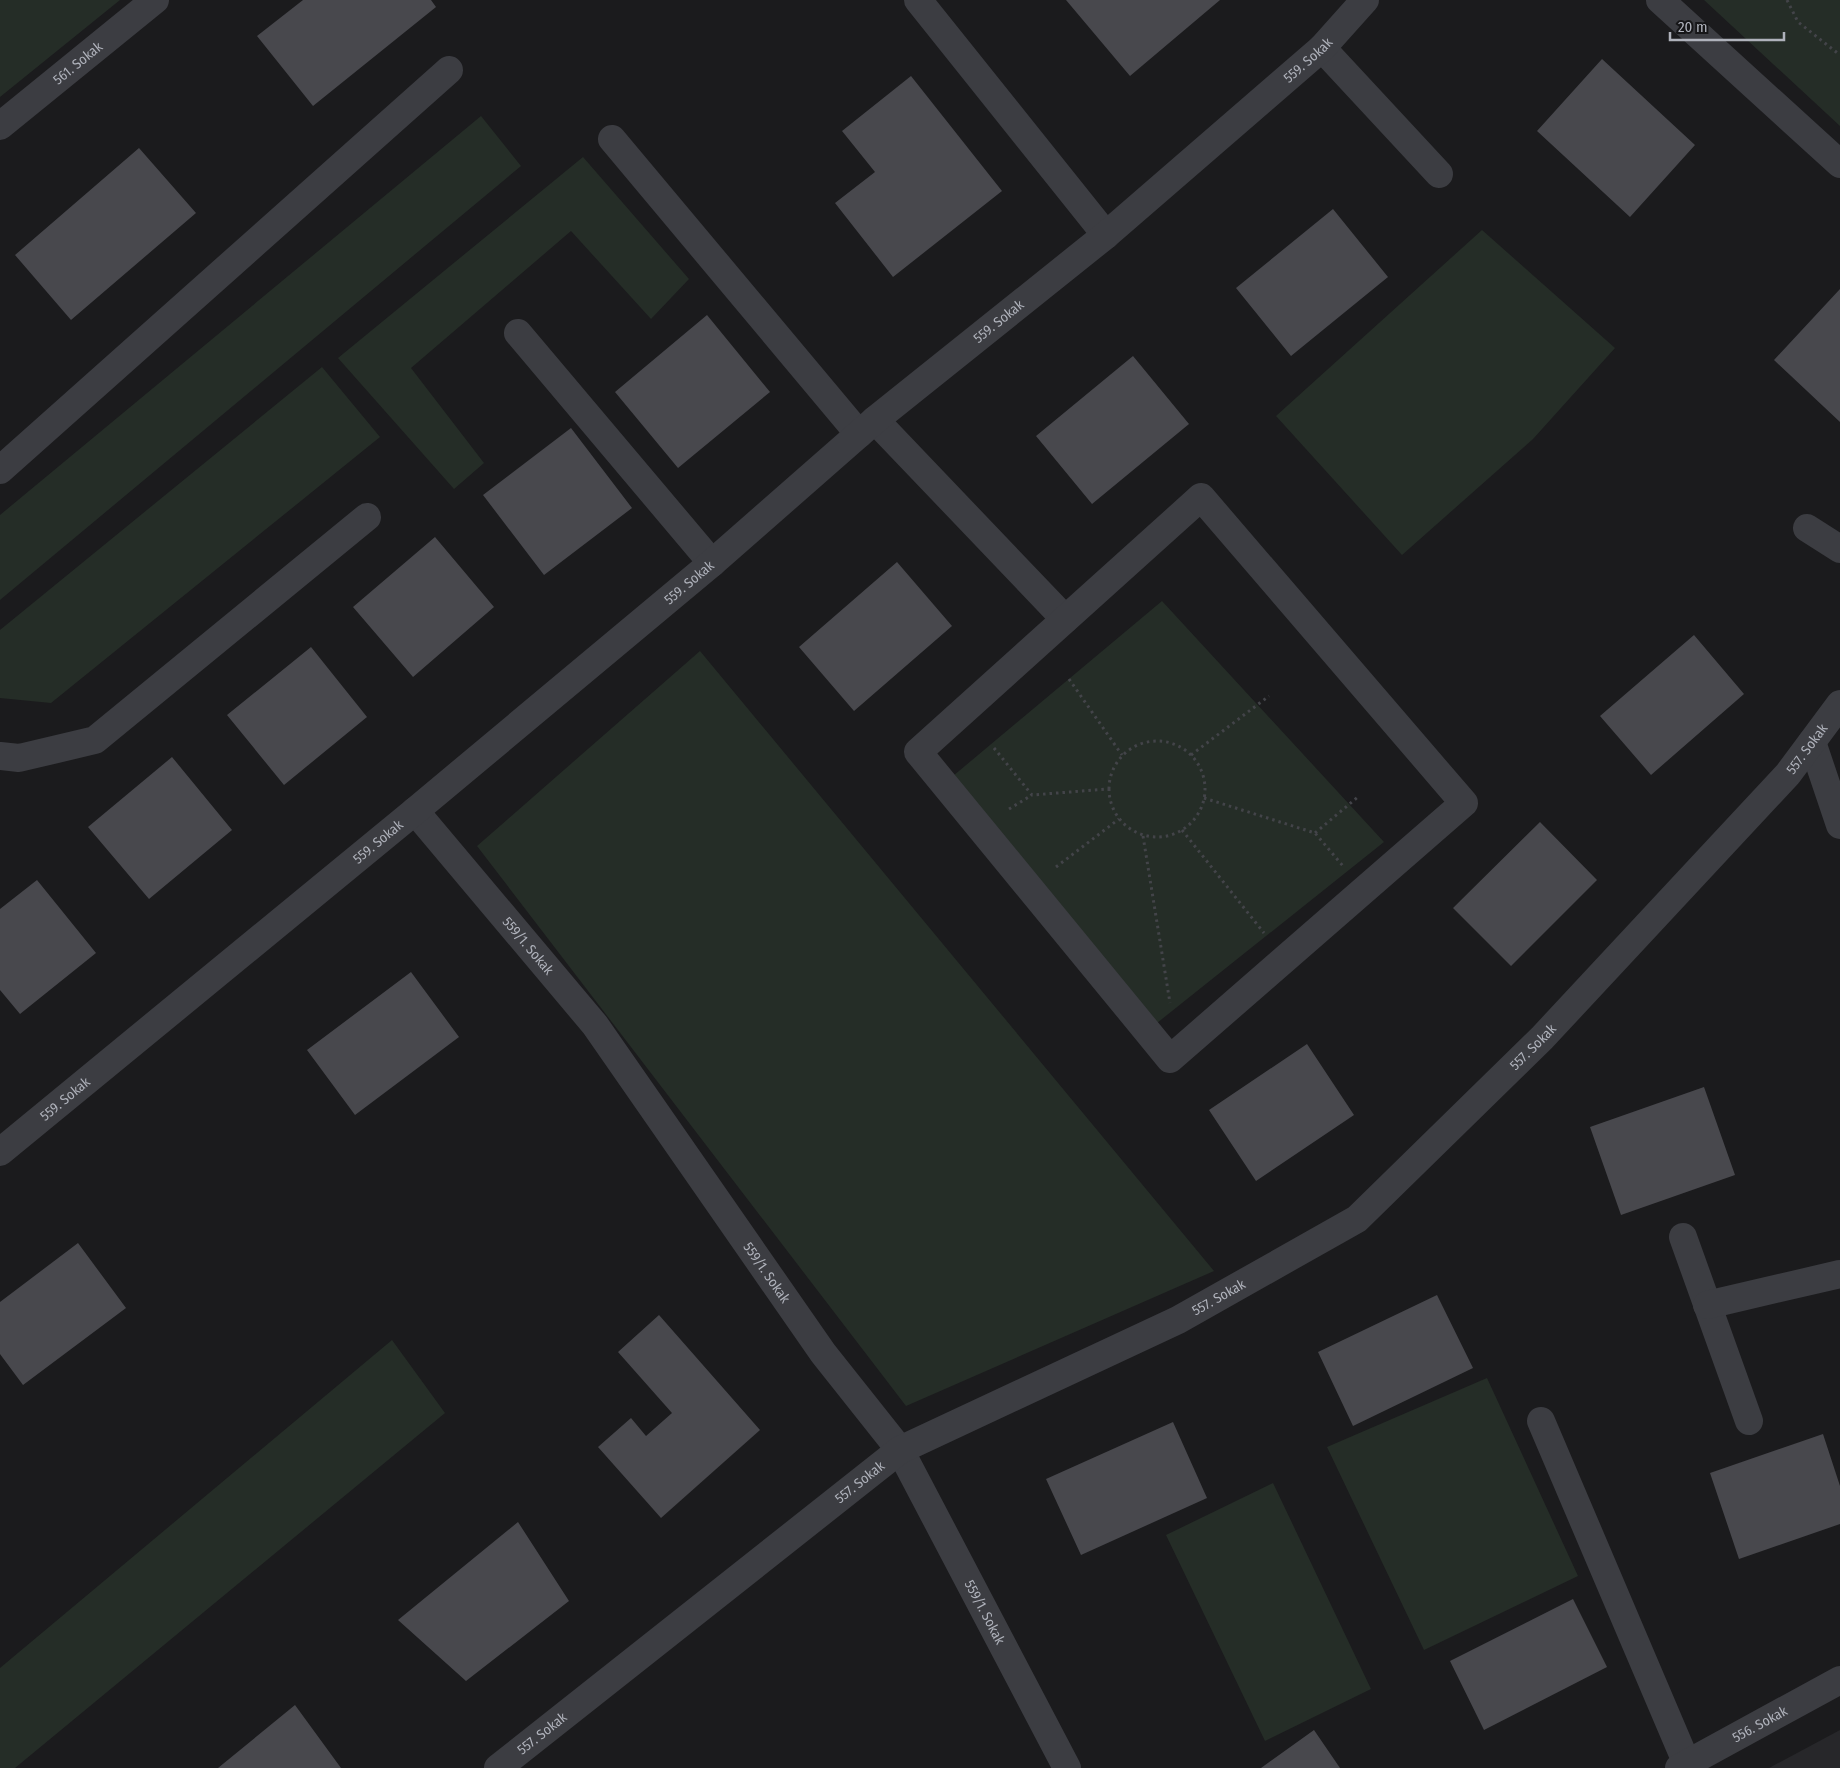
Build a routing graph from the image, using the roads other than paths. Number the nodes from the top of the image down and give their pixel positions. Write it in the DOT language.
graph roads {
  1 [pos="155,0"];
  2 [pos="918,0"];
  3 [pos="1365,0"];
  4 [pos="1660,0"];
  5 [pos="1322,48"];
  6 [pos="449,70"];
  7 [pos="0,126"];
  8 [pos="612,139"];
  9 [pos="1840,164"];
  10 [pos="1439,174"];
  11 [pos="1106,235"];
  12 [pos="518,332"];
  13 [pos="867,427"];
  14 [pos="0,470"];
  15 [pos="367,517"];
  16 [pos="1807,528"];
  17 [pos="1840,548"];
  18 [pos="712,563"];
  19 [pos="1065,619"];
  20 [pos="1840,704"];
  21 [pos="1812,742"];
  22 [pos="0,756"];
  23 [pos="415,811"];
  24 [pos="1840,826"];
  25 [pos="0,1152"];
  26 [pos="1682,1237"];
  27 [pos="1840,1274"];
  28 [pos="1707,1305"];
  29 [pos="1541,1421"];
  30 [pos="1749,1421"];
  31 [pos="900,1450"];
  32 [pos="1840,1680"];
  33 [pos="1683,1766"];
  34 [pos="498,1768"];
  35 [pos="1067,1768"];
  1 -- 7 [label="street, 561. Sokak"];
  2 -- 11 [label="street"];
  3 -- 5 [label="street, 559. Sokak"];
  4 -- 9 [label="street"];
  5 -- 10 [label="street"];
  5 -- 11 [label="street, 559. Sokak"];
  6 -- 14 [label="street"];
  8 -- 13 [label="street"];
  11 -- 13 [label="street, 559. Sokak"];
  12 -- 18 [label="street"];
  13 -- 18 [label="street, 559. Sokak"];
  13 -- 19 [label="street"];
  15 -- 22 [label="street"];
  16 -- 17 [label="street"];
  18 -- 23 [label="street, 559. Sokak"];
  19 -- 19 [label="street"];
  20 -- 21 [label="street, 557. Sokak"];
  21 -- 24 [label="street"];
  21 -- 31 [label="street, 557. Sokak"];
  23 -- 25 [label="street, 559. Sokak"];
  23 -- 31 [label="street, 559/1. Sokak"];
  26 -- 28 [label="street"];
  27 -- 28 [label="street"];
  28 -- 30 [label="street"];
  29 -- 33 [label="street"];
  31 -- 34 [label="street, 557. Sokak"];
  31 -- 35 [label="street, 559/1. Sokak"];
  32 -- 33 [label="street, 556. Sokak"];
}
